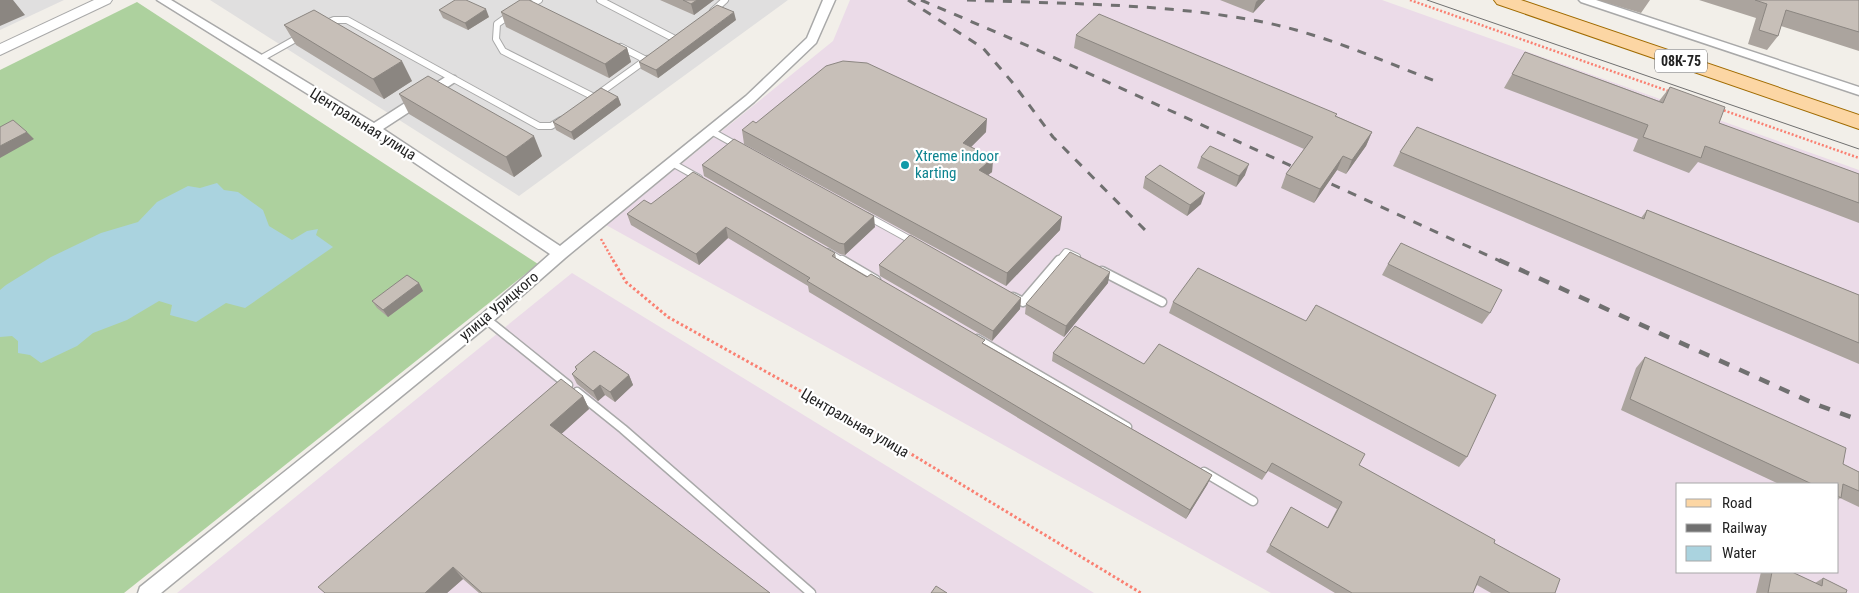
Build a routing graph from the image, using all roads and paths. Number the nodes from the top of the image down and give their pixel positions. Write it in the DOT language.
graph roads {
  1 [pos="105,0"];
  2 [pos="163,0"];
  3 [pos="600,0"];
  4 [pos="725,0"];
  5 [pos="829,0"];
  6 [pos="1410,0"];
  7 [pos="1503,0"];
  8 [pos="1584,0"];
  9 [pos="536,2"];
  10 [pos="542,8"];
  11 [pos="704,18"];
  12 [pos="315,28"];
  13 [pos="307,33"];
  14 [pos="682,33"];
  15 [pos="675,39"];
  16 [pos="611,43"];
  17 [pos="667,44"];
  18 [pos="0,50"];
  19 [pos="653,55"];
  20 [pos="260,59"];
  21 [pos="646,60"];
  22 [pos="450,79"];
  23 [pos="1859,91"];
  24 [pos="1676,93"];
  25 [pos="594,97"];
  26 [pos="586,103"];
  27 [pos="1713,106"];
  28 [pos="569,115"];
  29 [pos="1859,122"];
  30 [pos="374,129"];
  31 [pos="711,131"];
  32 [pos="746,150"];
  33 [pos="1859,158"];
  34 [pos="672,163"];
  35 [pos="706,182"];
  36 [pos="858,212"];
  37 [pos="594,227"];
  38 [pos="817,246"];
  39 [pos="928,250"];
  40 [pos="560,254"];
  41 [pos="1084,261"];
  42 [pos="1092,266"];
  43 [pos="884,285"];
  44 [pos="1005,292"];
  45 [pos="1162,302"];
  46 [pos="486,319"];
  47 [pos="969,334"];
  48 [pos="1137,432"];
  49 [pos="1195,467"];
  50 [pos="1254,501"];
  51 [pos="147,593"];
  52 [pos="811,593"];
  53 [pos="1141,593"];
  1 -- 18 [label="street"];
  2 -- 20 [label="street, Центральная улица"];
  3 -- 15 [label="lane"];
  4 -- 11 [label="lane"];
  5 -- 31 [label="street, улица Урицкого"];
  6 -- 24 [label="path"];
  7 -- 29 [label="main road, 08К-75"];
  8 -- 23 [label="street"];
  9 -- 10 [label="lane"];
  9 -- 25 [label="lane"];
  12 -- 22 [label="lane"];
  13 -- 20 [label="lane"];
  14 -- 15 [label="lane"];
  15 -- 17 [label="lane"];
  16 -- 21 [label="lane"];
  19 -- 21 [label="lane"];
  20 -- 30 [label="street, Центральная улица"];
  21 -- 25 [label="lane"];
  22 -- 28 [label="lane"];
  22 -- 30 [label="street"];
  25 -- 26 [label="lane"];
  27 -- 33 [label="path"];
  30 -- 40 [label="street, Центральная улица"];
  31 -- 32 [label="lane"];
  31 -- 34 [label="street, улица Урицкого"];
  34 -- 35 [label="lane"];
  34 -- 37 [label="street, улица Урицкого"];
  36 -- 39 [label="lane"];
  37 -- 40 [label="street, улица Урицкого"];
  37 -- 53 [label="path, Центральная улица"];
  38 -- 43 [label="lane"];
  40 -- 46 [label="street, улица Урицкого"];
  41 -- 44 [label="lane"];
  42 -- 45 [label="lane"];
  46 -- 51 [label="street, улица Урицкого"];
  46 -- 52 [label="lane"];
  47 -- 48 [label="lane"];
  49 -- 50 [label="lane"];
}
